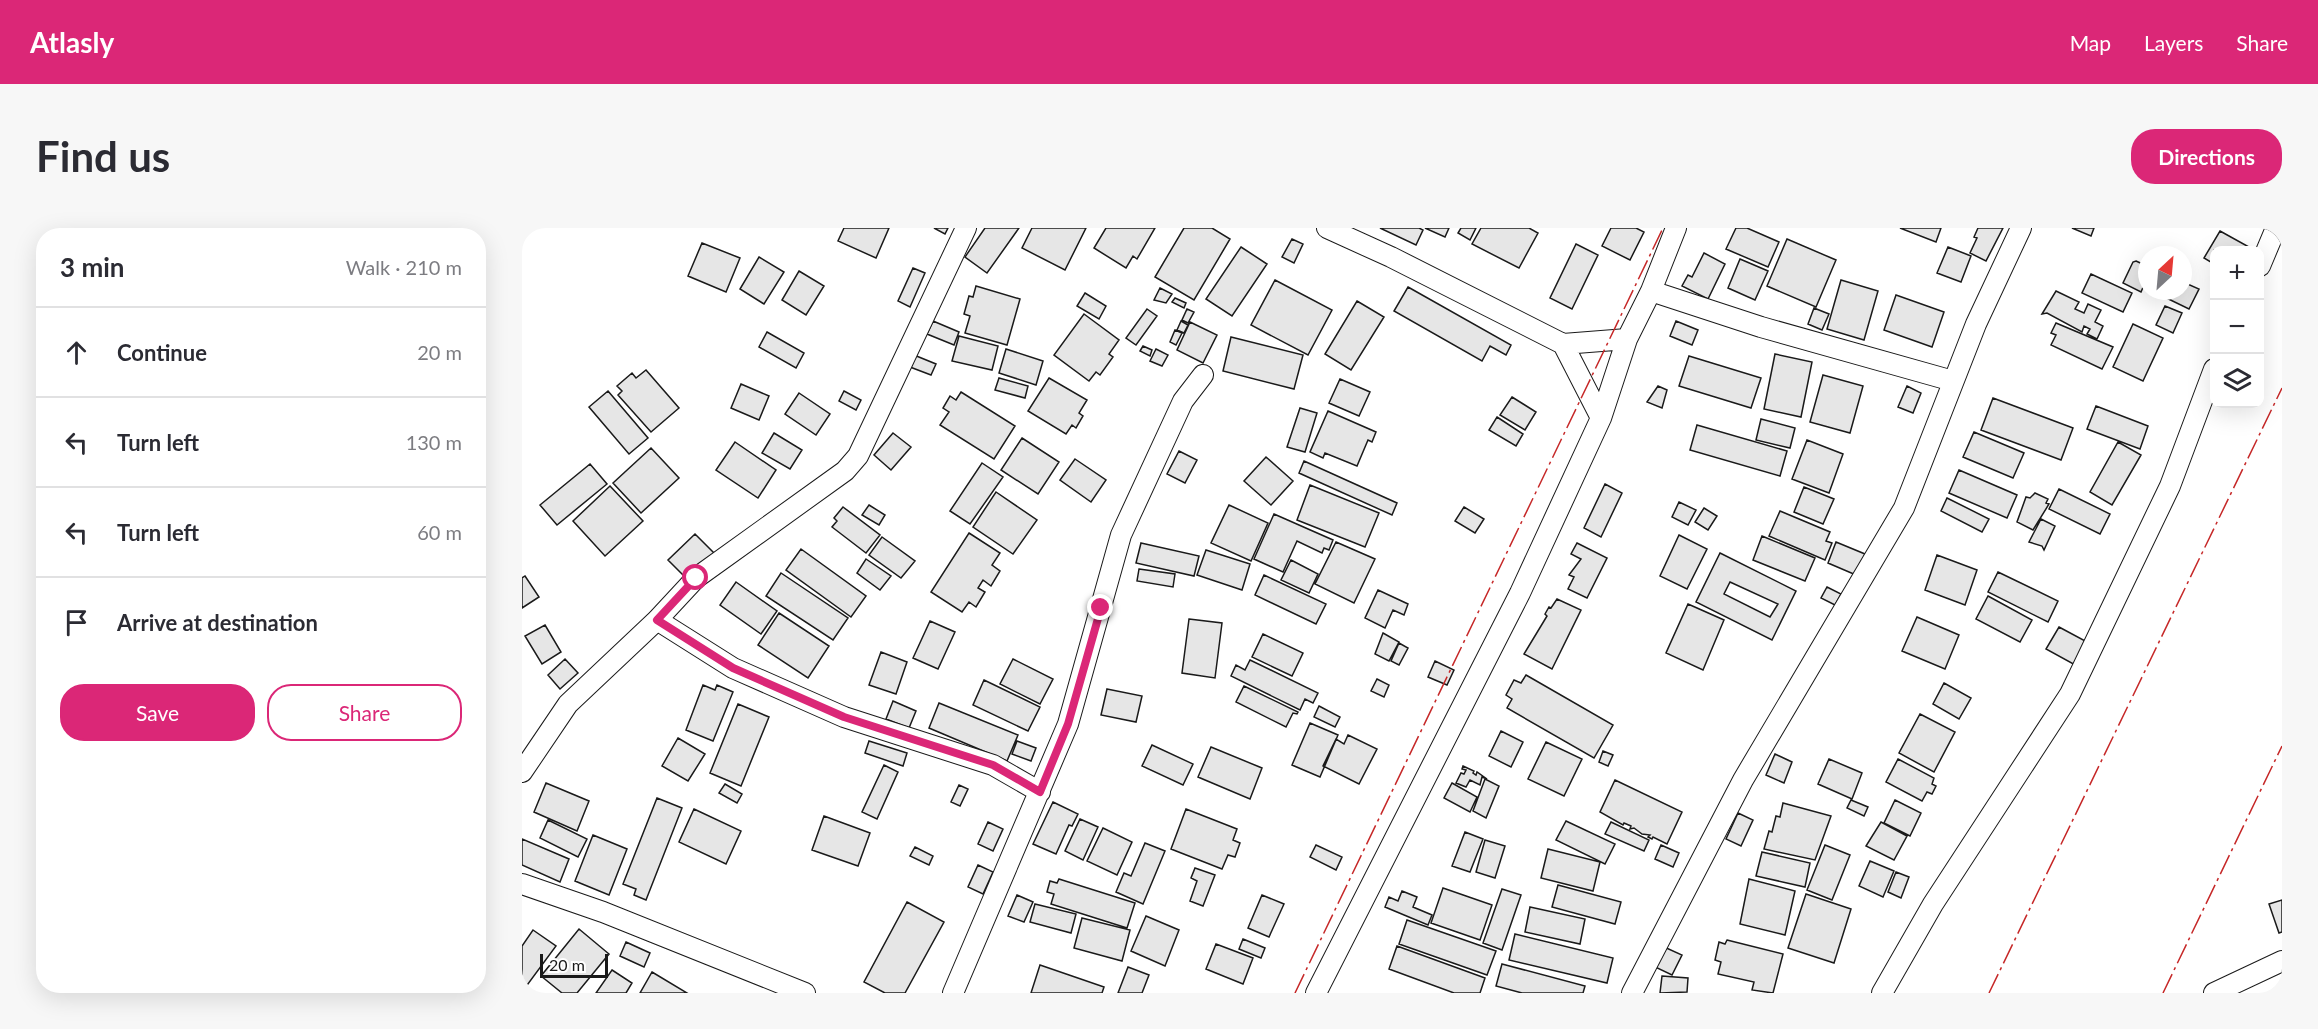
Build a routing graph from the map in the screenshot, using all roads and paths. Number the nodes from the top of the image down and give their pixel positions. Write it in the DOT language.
graph roads {
  1 [pos="966,228"];
  2 [pos="1328,228"];
  3 [pos="1676,228"];
  4 [pos="2021,228"];
  5 [pos="2276,228"];
  6 [pos="2264,255"];
  7 [pos="1651,291"];
  8 [pos="1627,339"];
  9 [pos="1563,344"];
  10 [pos="1203,375"];
  11 [pos="2210,380"];
  12 [pos="1953,381"];
  13 [pos="1601,418"];
  14 [pos="657,620"];
  15 [pos="522,772"];
  16 [pos="1040,792"];
  17 [pos="522,884"];
  18 [pos="2282,961"];
  19 [pos="805,993"];
  20 [pos="953,993"];
  21 [pos="1317,993"];
  22 [pos="1632,993"];
  23 [pos="1882,993"];
  24 [pos="2214,993"];
  1 -- 14 [label="street"];
  2 -- 9 [label="street"];
  3 -- 7 [label="street"];
  4 -- 12 [label="street"];
  5 -- 6 [label="street"];
  7 -- 8 [label="street"];
  7 -- 12 [label="street"];
  8 -- 9 [label="street"];
  8 -- 13 [label="street"];
  9 -- 13 [label="street"];
  10 -- 16 [label="street"];
  11 -- 23 [label="street"];
  12 -- 22 [label="street"];
  13 -- 21 [label="street"];
  14 -- 15 [label="street"];
  14 -- 16 [label="street"];
  16 -- 20 [label="street"];
  17 -- 19 [label="street"];
  18 -- 24 [label="street"];
}
